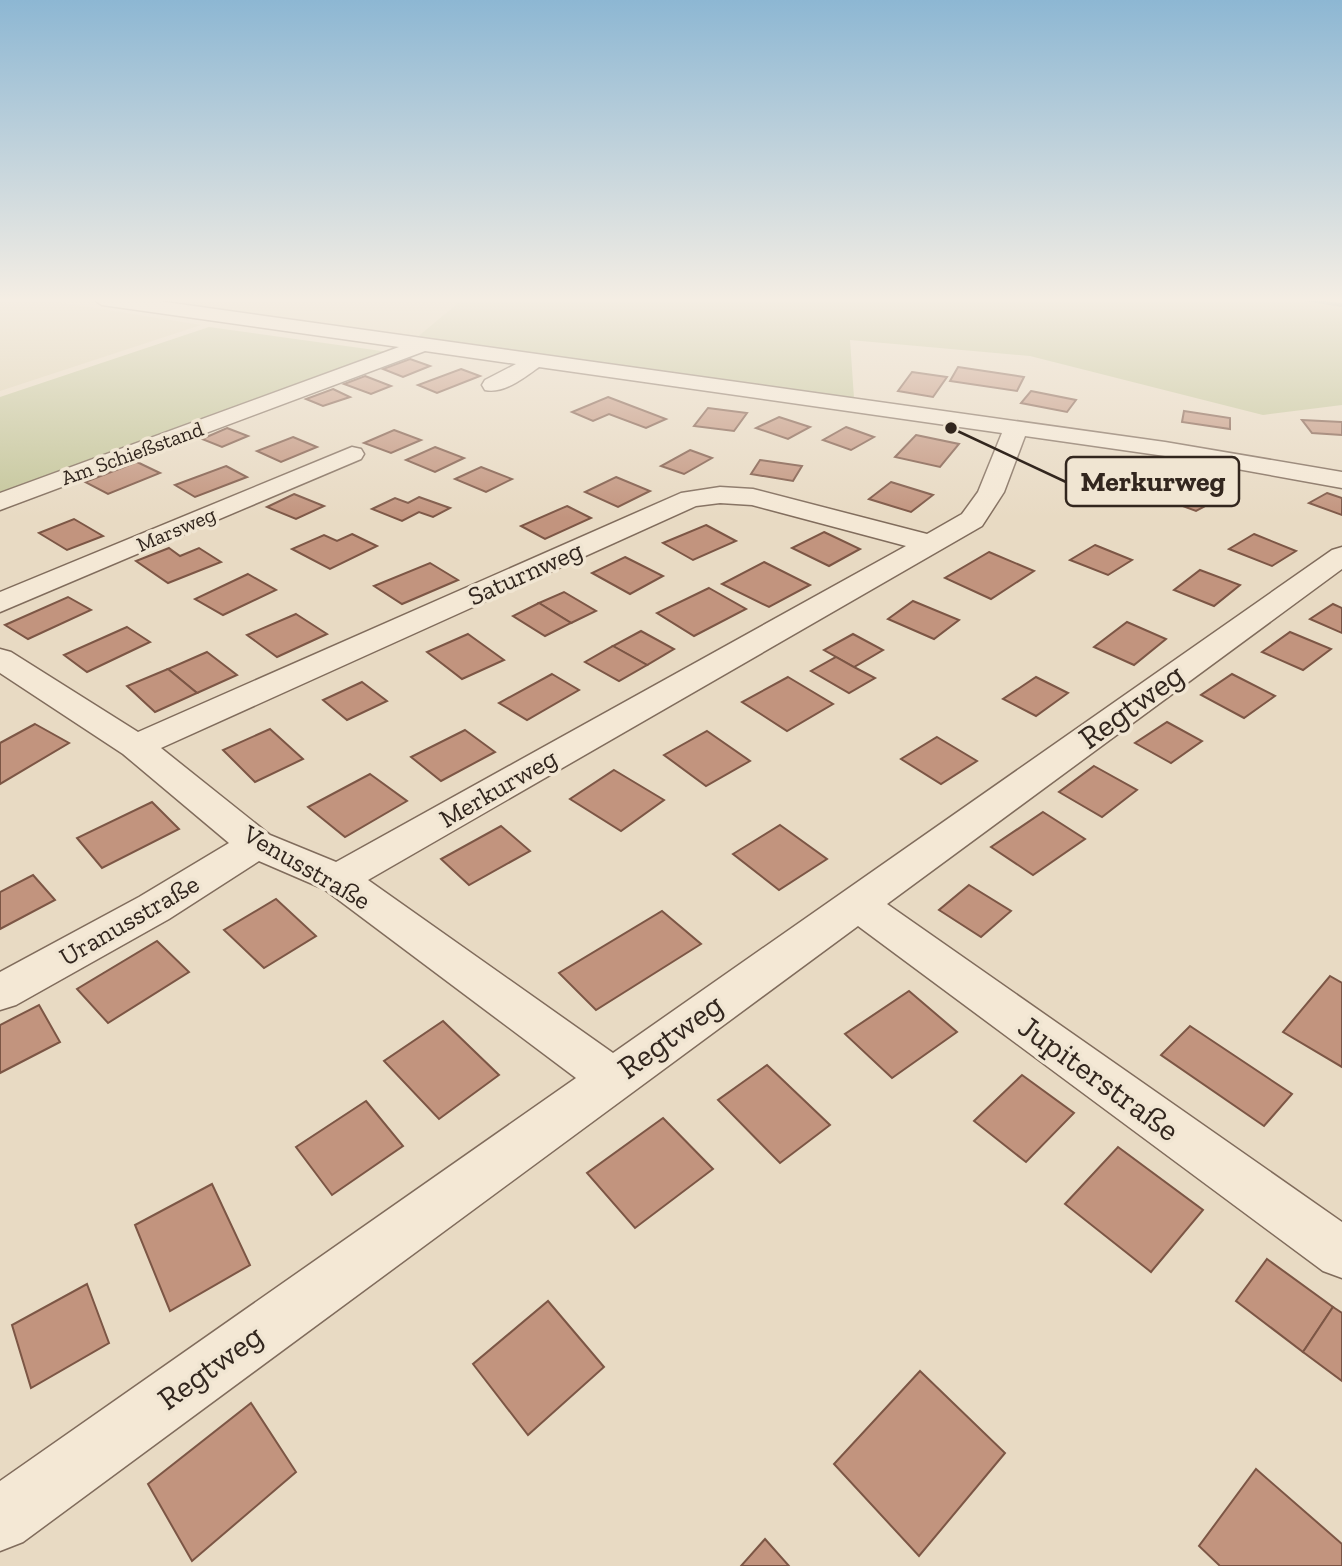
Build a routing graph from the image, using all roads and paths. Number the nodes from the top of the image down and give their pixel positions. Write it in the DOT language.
graph roads {
  1 [pos="351,372"];
  2 [pos="519,372"];
  3 [pos="605,372"];
  4 [pos="493,385"];
  5 [pos="1016,429"];
  6 [pos="352,454"];
  7 [pos="1342,480"];
  8 [pos="0,502"];
  9 [pos="929,543"];
  10 [pos="1342,556"];
  11 [pos="0,603"];
  12 [pos="3,665"];
  13 [pos="136,746"];
  14 [pos="256,844"];
  15 [pos="338,879"];
  16 [pos="856,904"];
  17 [pos="0,993"];
  18 [pos="612,1078"];
  19 [pos="1339,1246"];
  20 [pos="0,1519"];
  1 -- 8 [label="street, Am Schießstand"];
  2 -- 4 [label="street"];
  3 -- 5 [label="street"];
  5 -- 7 [label="street"];
  5 -- 9 [label="street, Merkurweg"];
  6 -- 11 [label="street, Marsweg"];
  9 -- 13 [label="street, Saturnweg"];
  9 -- 15 [label="street, Merkurweg"];
  10 -- 16 [label="street, Regtweg"];
  12 -- 13 [label="street, Venusstraße"];
  13 -- 14 [label="street, Venusstraße"];
  14 -- 15 [label="street, Venusstraße"];
  14 -- 17 [label="street, Uranusstraße"];
  15 -- 18 [label="street, Venusstraße"];
  16 -- 18 [label="street, Regtweg"];
  16 -- 19 [label="street, Jupiterstraße"];
  18 -- 20 [label="street, Regtweg"];
}
